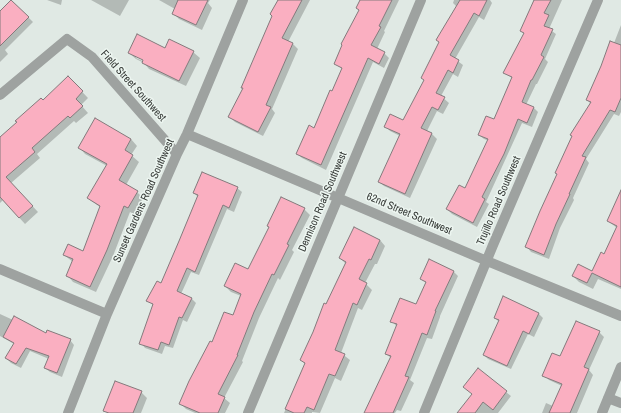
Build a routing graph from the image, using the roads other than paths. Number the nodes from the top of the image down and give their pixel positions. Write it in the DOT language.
graph roads {
  1 [pos="243,0"];
  2 [pos="421,0"];
  3 [pos="598,0"];
  4 [pos="0,95"];
  5 [pos="187,134"];
  6 [pos="177,154"];
  7 [pos="338,197"];
  8 [pos="487,261"];
  9 [pos="0,269"];
  10 [pos="107,314"];
  11 [pos="621,316"];
  12 [pos="621,367"];
  13 [pos="608,398"];
  14 [pos="621,403"];
  15 [pos="68,413"];
  16 [pos="248,413"];
  17 [pos="424,413"];
  18 [pos="602,413"];
  1 -- 5 [label="street, Sunset Gardens Road Southwest"];
  2 -- 7 [label="street, Dennison Road Southwest"];
  3 -- 8 [label="street, Trujillo Road Southwest"];
  4 -- 6 [label="street, Field Street Southwest"];
  5 -- 6 [label="street, Sunset Gardens Road Southwest"];
  5 -- 7 [label="street, 62nd Street Southwest"];
  6 -- 10 [label="street, Sunset Gardens Road Southwest"];
  7 -- 8 [label="street, 62nd Street Southwest"];
  7 -- 16 [label="street, Dennison Road Southwest"];
  8 -- 11 [label="street, 62nd Street Southwest"];
  8 -- 17 [label="street, Trujillo Road Southwest"];
  9 -- 10 [label="street"];
  10 -- 15 [label="street, Sunset Gardens Road Southwest"];
  12 -- 13 [label="street"];
  13 -- 14 [label="street"];
  13 -- 18 [label="street"];
}
